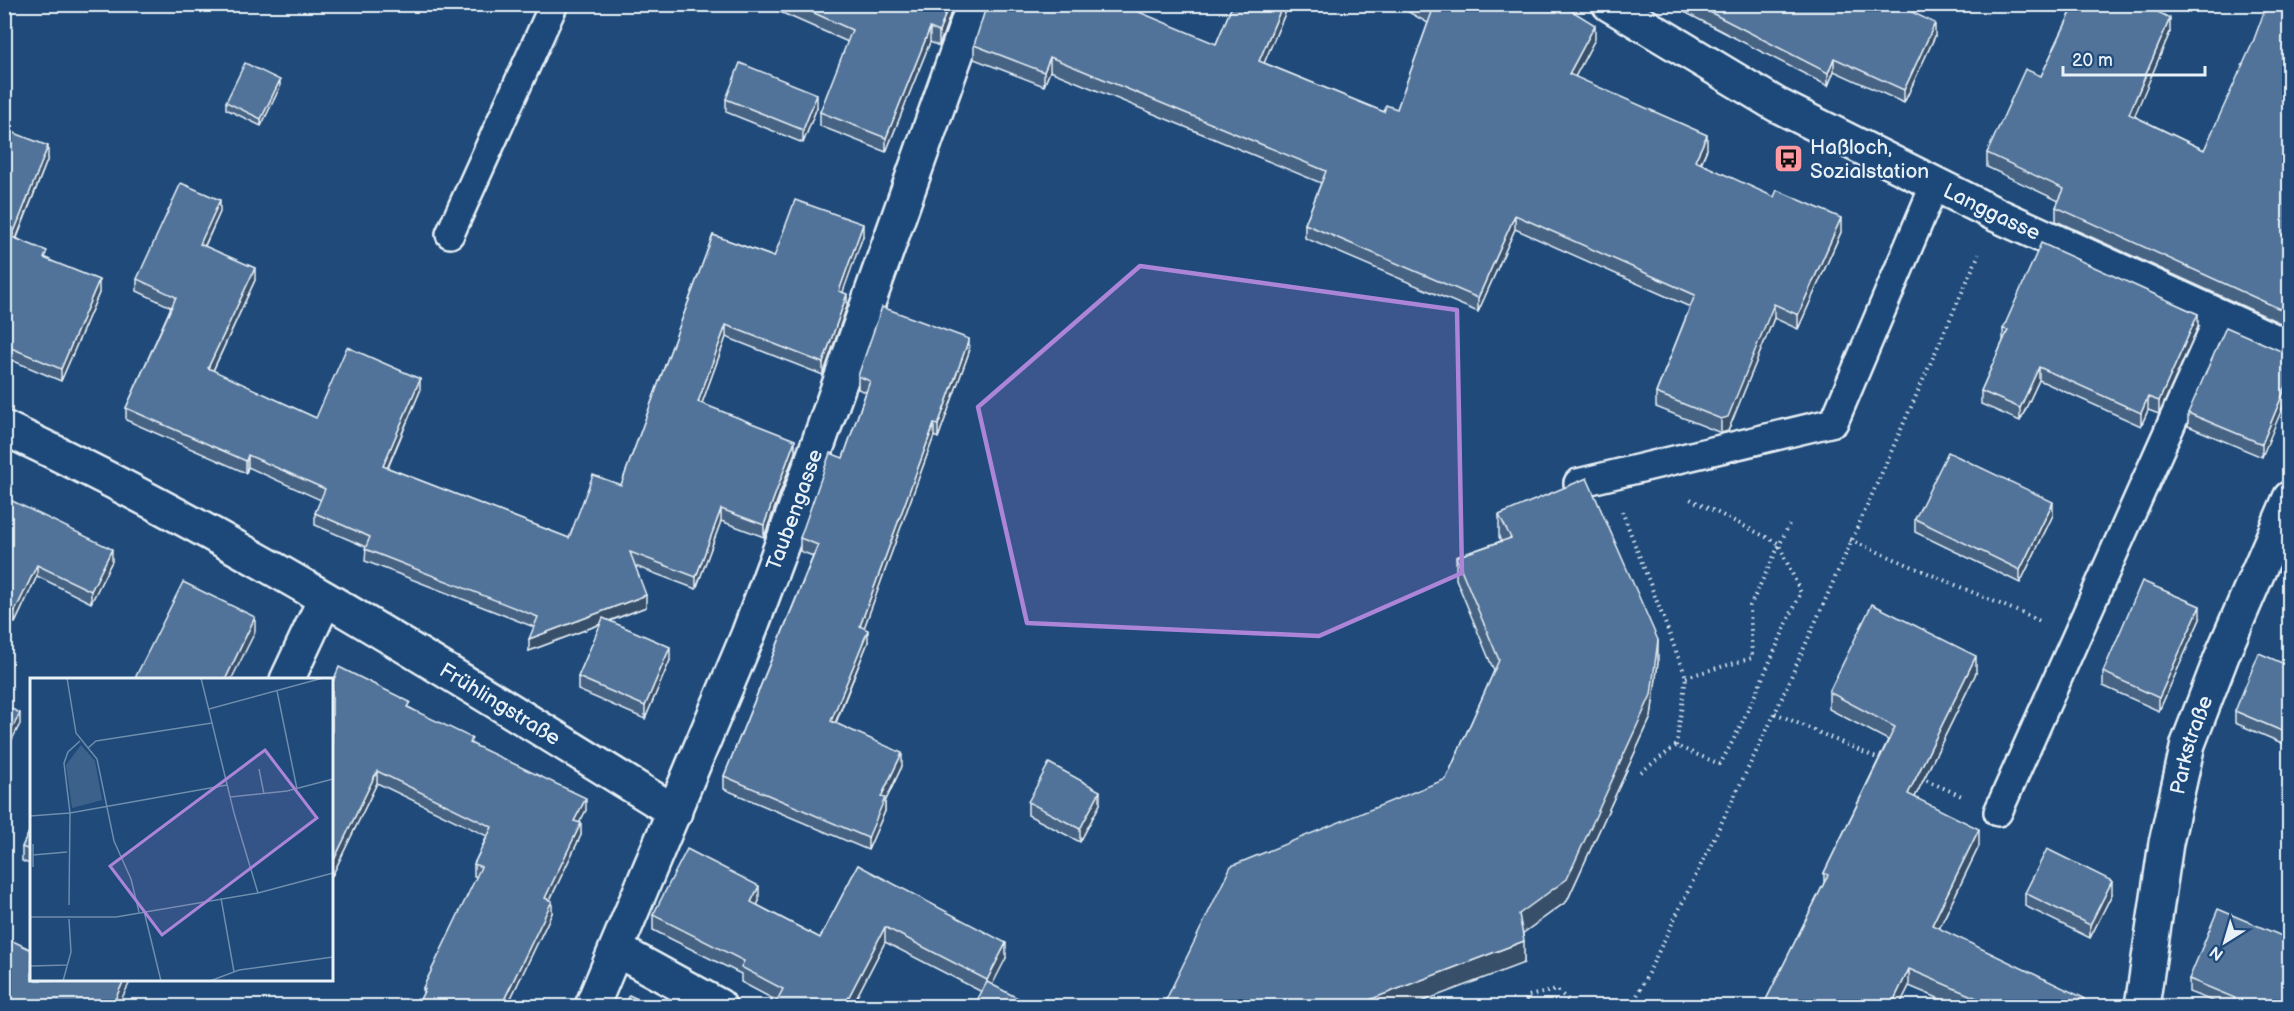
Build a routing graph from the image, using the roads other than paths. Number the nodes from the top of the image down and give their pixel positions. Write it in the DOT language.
graph roads {
  1 [pos="554,4"];
  2 [pos="974,4"];
  3 [pos="1609,4"];
  4 [pos="1935,184"];
  5 [pos="450,234"];
  6 [pos="2220,315"];
  7 [pos="2289,348"];
  8 [pos="4,429"];
  9 [pos="1578,483"];
  10 [pos="2289,498"];
  11 [pos="325,598"];
  12 [pos="287,678"];
  13 [pos="675,812"];
  14 [pos="1998,812"];
  15 [pos="617,950"];
  16 [pos="592,1006"];
  17 [pos="719,1006"];
  18 [pos="2142,1006"];
  1 -- 5 [label="lane"];
  2 -- 13 [label="street, Taubengasse"];
  3 -- 4 [label="street, Langgasse"];
  4 -- 6 [label="street, Langgasse"];
  4 -- 9 [label="lane"];
  6 -- 7 [label="street, Langgasse"];
  6 -- 14 [label="lane"];
  8 -- 11 [label="street, Frühlingstraße"];
  10 -- 18 [label="street, Parkstraße"];
  11 -- 12 [label="street"];
  11 -- 13 [label="street, Frühlingstraße"];
  13 -- 15 [label="street, Taubengasse"];
  15 -- 16 [label="street, Taubengasse"];
  15 -- 17 [label="street"];
}
